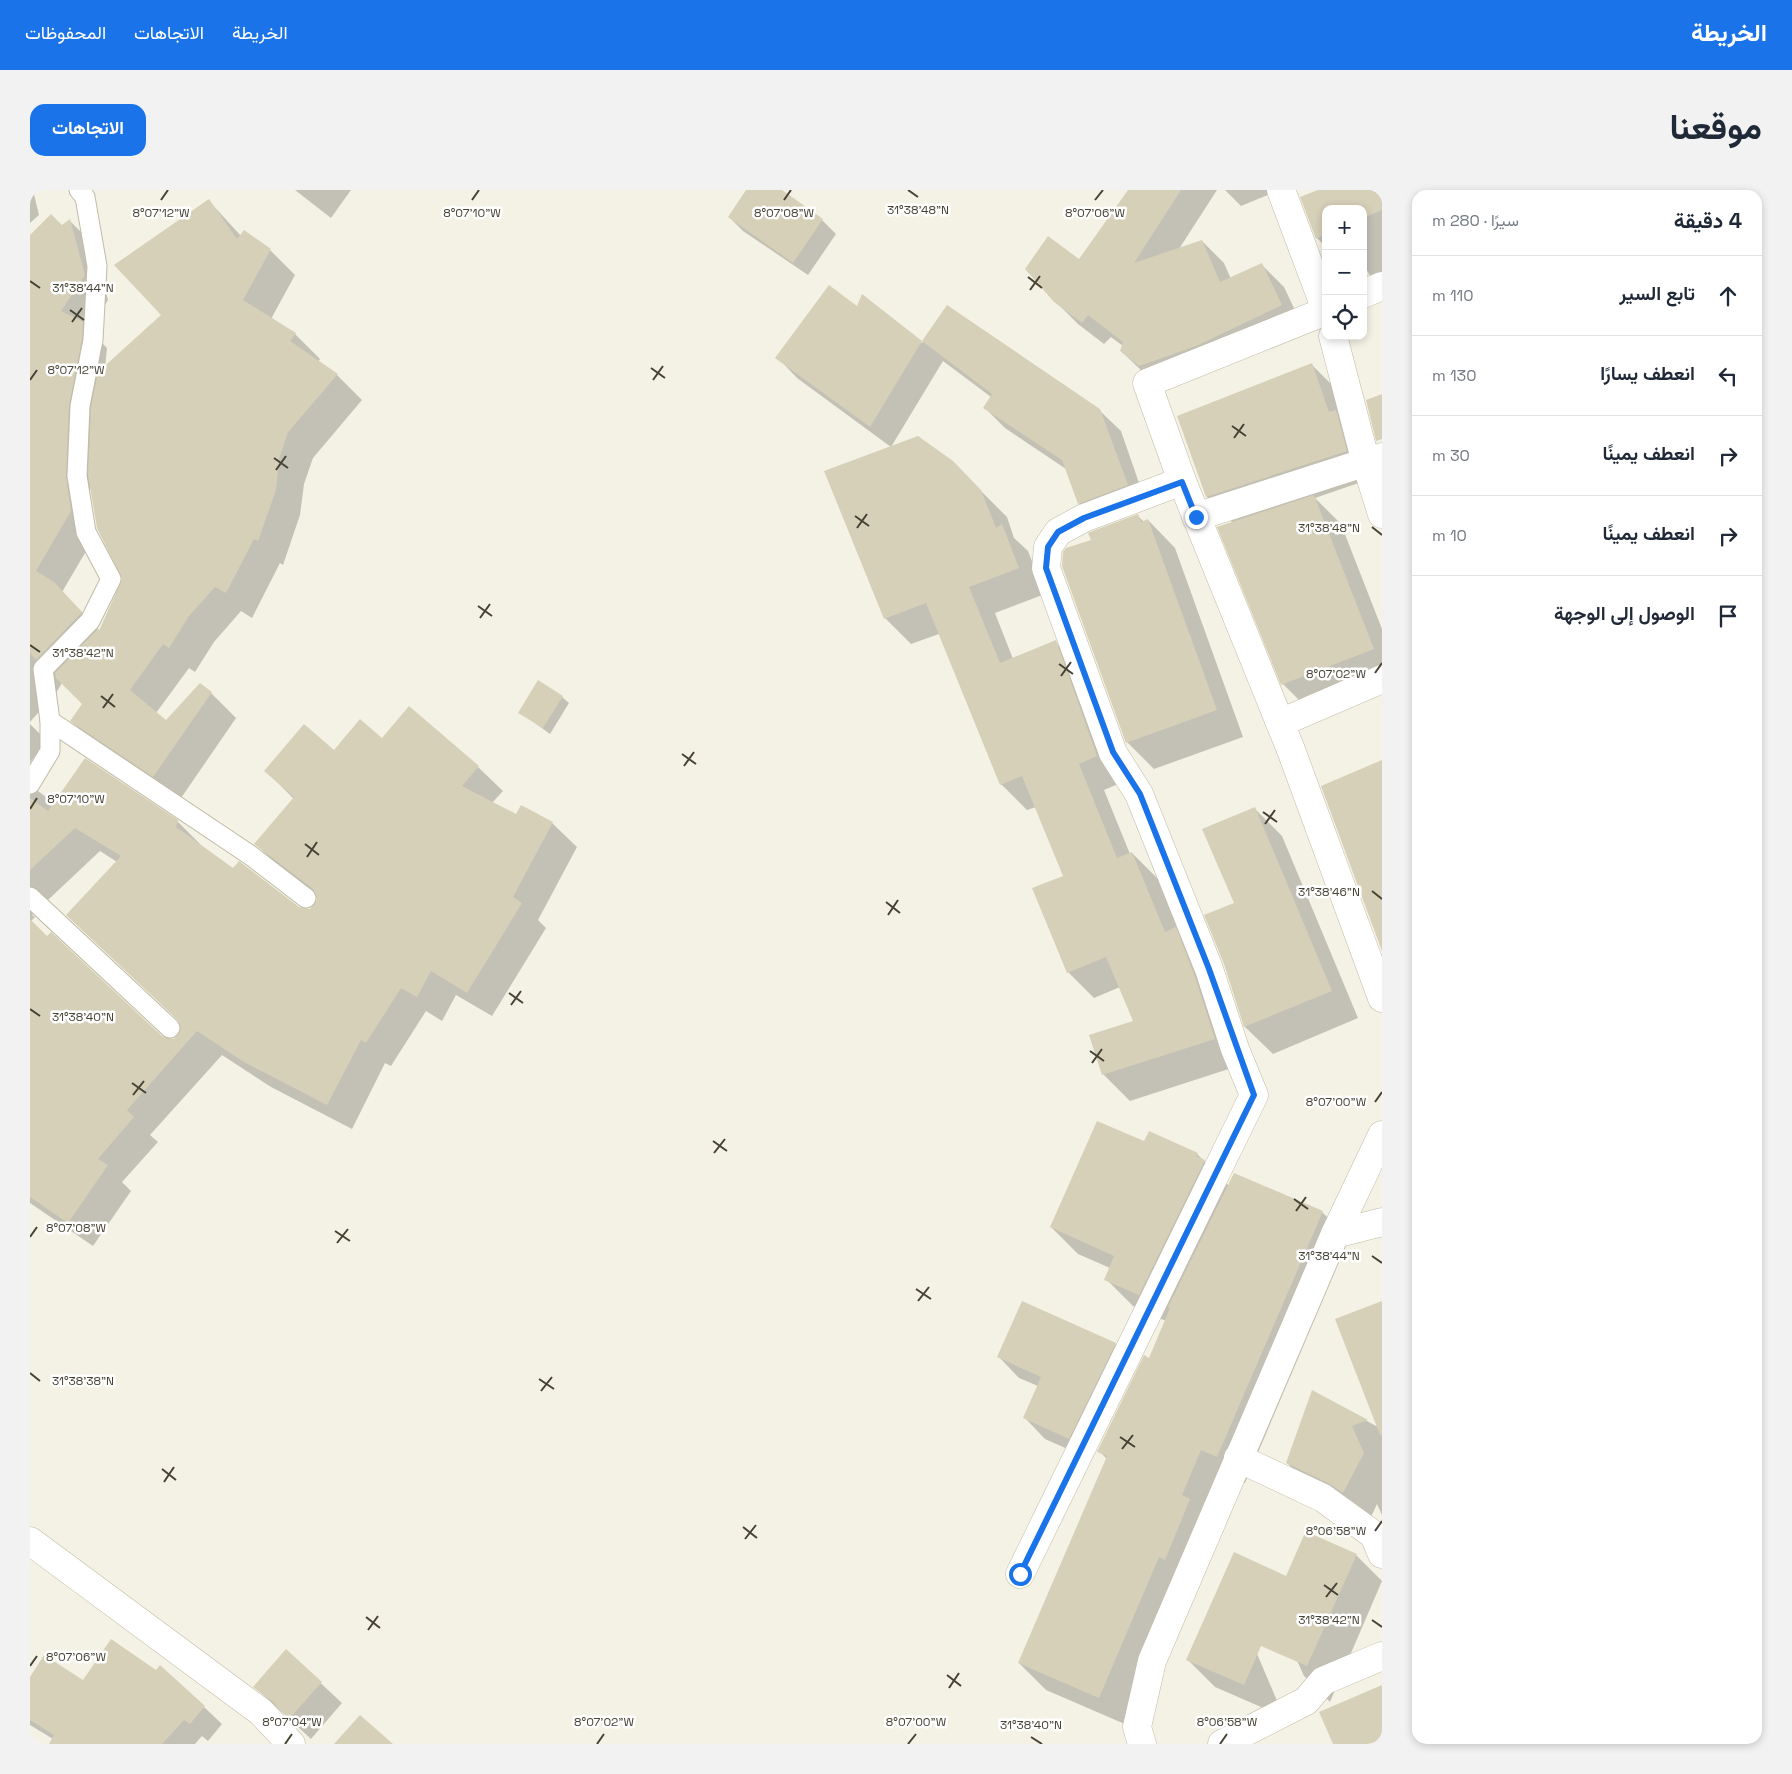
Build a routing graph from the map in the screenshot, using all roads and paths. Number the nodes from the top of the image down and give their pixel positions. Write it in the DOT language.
graph roads {
  1 [pos="79,190"];
  2 [pos="1281,190"];
  3 [pos="1382,286"];
  4 [pos="1367,292"];
  5 [pos="1322,299"];
  6 [pos="1322,312"];
  7 [pos="1334,340"];
  8 [pos="1374,460"];
  9 [pos="1182,482"];
  10 [pos="1382,514"];
  11 [pos="1196,517"];
  12 [pos="1382,679"];
  13 [pos="50,721"];
  14 [pos="1280,723"];
  15 [pos="30,784"];
  16 [pos="30,897"];
  17 [pos="306,898"];
  18 [pos="1373,947"];
  19 [pos="1382,998"];
  20 [pos="170,1028"];
  21 [pos="1382,1135"];
  22 [pos="1382,1222"];
  23 [pos="1335,1234"];
  24 [pos="1238,1458"];
  25 [pos="30,1541"];
  26 [pos="1382,1554"];
  27 [pos="1020,1574"];
  28 [pos="1382,1656"];
  29 [pos="291,1744"];
  30 [pos="1142,1744"];
  31 [pos="1222,1744"];
  1 -- 13 [label="lane"];
  2 -- 5 [label="street"];
  3 -- 4 [label="street"];
  6 -- 9 [label="street"];
  7 -- 8 [label="street"];
  8 -- 10 [label="street"];
  8 -- 11 [label="street"];
  9 -- 11 [label="street"];
  9 -- 27 [label="street"];
  11 -- 14 [label="street"];
  12 -- 14 [label="street"];
  13 -- 15 [label="lane"];
  13 -- 17 [label="lane"];
  14 -- 18 [label="street"];
  16 -- 20 [label="lane"];
  18 -- 19 [label="street"];
  21 -- 23 [label="street"];
  22 -- 23 [label="street"];
  23 -- 24 [label="street"];
  24 -- 26 [label="street"];
  24 -- 30 [label="street"];
  25 -- 29 [label="street"];
  28 -- 31 [label="street"];
}
